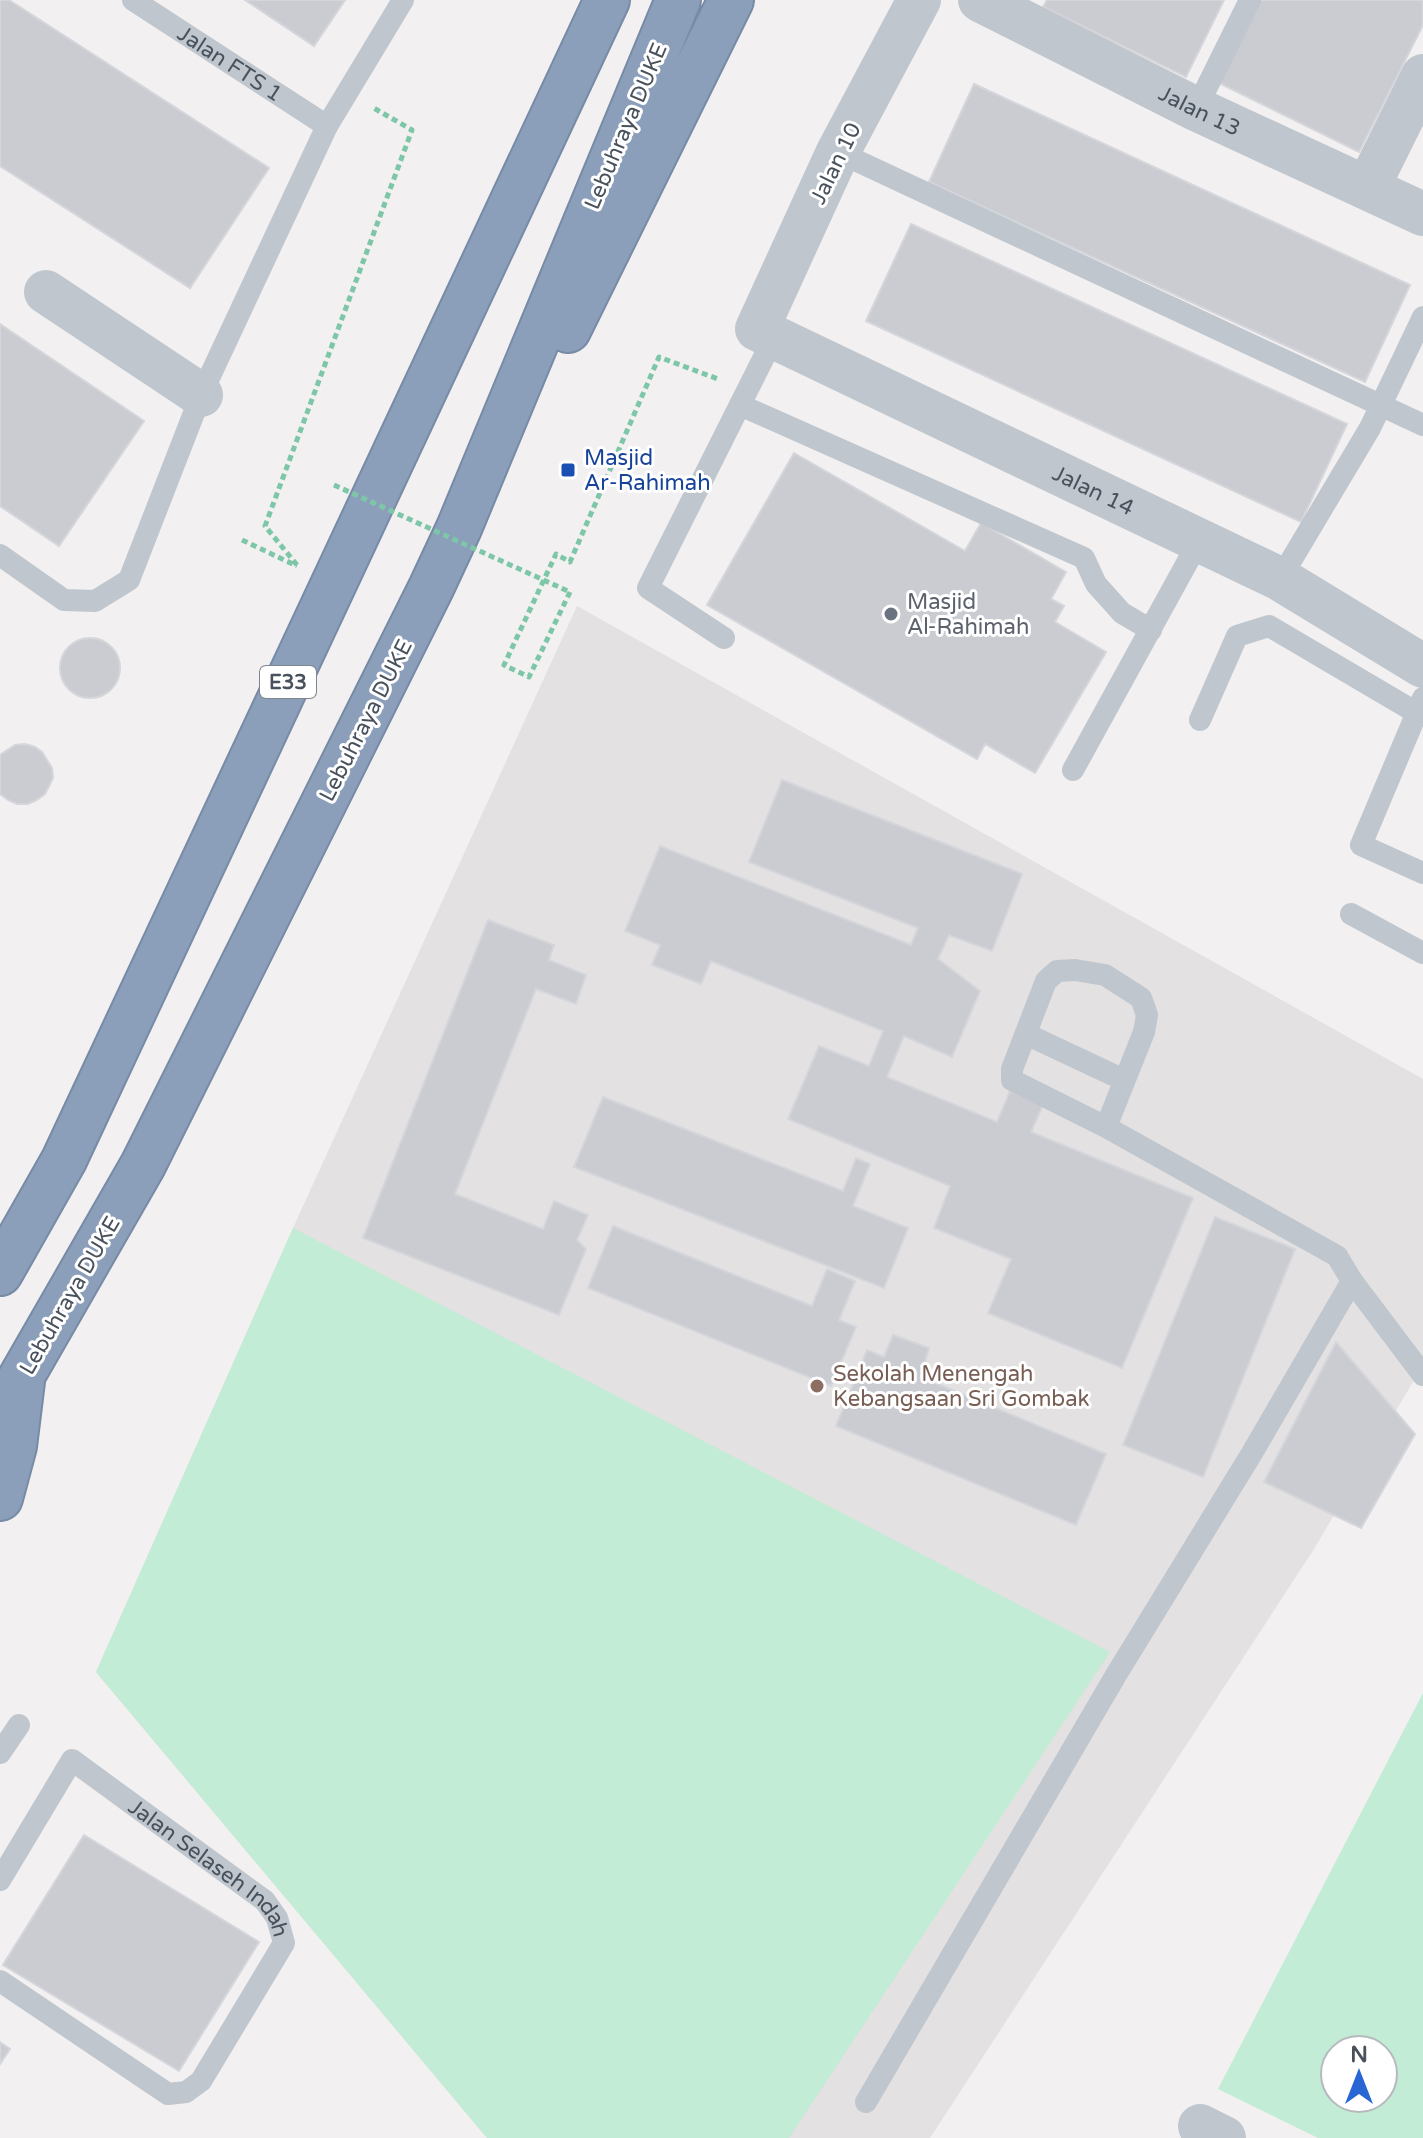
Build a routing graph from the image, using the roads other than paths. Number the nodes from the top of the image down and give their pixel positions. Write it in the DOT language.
graph roads {
  1 [pos="133,0"];
  2 [pos="403,0"];
  3 [pos="607,0"];
  4 [pos="678,0"];
  5 [pos="731,0"];
  6 [pos="919,0"];
  7 [pos="980,0"];
  8 [pos="1250,0"];
  9 [pos="1029,11"];
  10 [pos="1423,76"];
  11 [pos="1196,109"];
  12 [pos="327,126"];
  13 [pos="838,152"];
  14 [pos="1368,187"];
  15 [pos="1423,214"];
  16 [pos="46,292"];
  17 [pos="1423,317"];
  18 [pos="765,333"];
  19 [pos="201,395"];
  20 [pos="740,405"];
  21 [pos="1382,405"];
  22 [pos="1423,425"];
  23 [pos="459,528"];
  24 [pos="1199,541"];
  25 [pos="0,555"];
  26 [pos="1280,579"];
  27 [pos="1151,630"];
  28 [pos="724,638"];
  29 [pos="1423,666"];
  30 [pos="1420,706"];
  31 [pos="1200,720"];
  32 [pos="1073,770"];
  33 [pos="1423,873"];
  34 [pos="1351,914"];
  35 [pos="1423,953"];
  36 [pos="1026,1034"];
  37 [pos="1124,1080"];
  38 [pos="1106,1127"];
  39 [pos="0,1273"];
  40 [pos="1352,1281"];
  41 [pos="23,1375"];
  42 [pos="1423,1375"];
  43 [pos="0,1414"];
  44 [pos="0,1498"];
  45 [pos="19,1725"];
  46 [pos="0,1753"];
  47 [pos="0,1880"];
  48 [pos="0,1981"];
  49 [pos="866,2102"];
  1 -- 12 [label="lane, Jalan FTS 1"];
  2 -- 12 [label="lane"];
  3 -- 39 [label="highway, E33"];
  4 -- 23 [label="highway, Lebuhraya DUKE"];
  5 -- 23 [label="highway"];
  6 -- 13 [label="street, Jalan 10"];
  7 -- 9 [label="street, Jalan 13"];
  8 -- 11 [label="lane"];
  9 -- 11 [label="street, Jalan 13"];
  10 -- 14 [label="street"];
  11 -- 14 [label="street, Jalan 13"];
  12 -- 19 [label="lane"];
  13 -- 18 [label="street, Jalan 10"];
  13 -- 21 [label="lane"];
  14 -- 15 [label="street, Jalan 13"];
  16 -- 19 [label="street"];
  17 -- 21 [label="lane"];
  18 -- 20 [label="lane"];
  18 -- 24 [label="street, Jalan 14"];
  19 -- 25 [label="lane"];
  20 -- 27 [label="lane"];
  20 -- 28 [label="lane"];
  21 -- 22 [label="lane"];
  21 -- 26 [label="lane"];
  23 -- 41 [label="highway, Lebuhraya DUKE"];
  24 -- 26 [label="street, Jalan 14"];
  24 -- 27 [label="lane"];
  26 -- 29 [label="street, Jalan 14"];
  27 -- 32 [label="lane"];
  30 -- 31 [label="lane"];
  30 -- 33 [label="lane"];
  34 -- 35 [label="lane"];
  36 -- 37 [label="lane"];
  36 -- 37 [label="lane"];
  36 -- 38 [label="lane"];
  37 -- 38 [label="lane"];
  38 -- 40 [label="lane"];
  40 -- 42 [label="lane"];
  40 -- 49 [label="lane"];
  41 -- 43 [label="highway, Lebuhraya DUKE"];
  41 -- 44 [label="highway"];
  45 -- 46 [label="lane"];
  47 -- 48 [label="lane, Jalan Selaseh Indah"];
}
